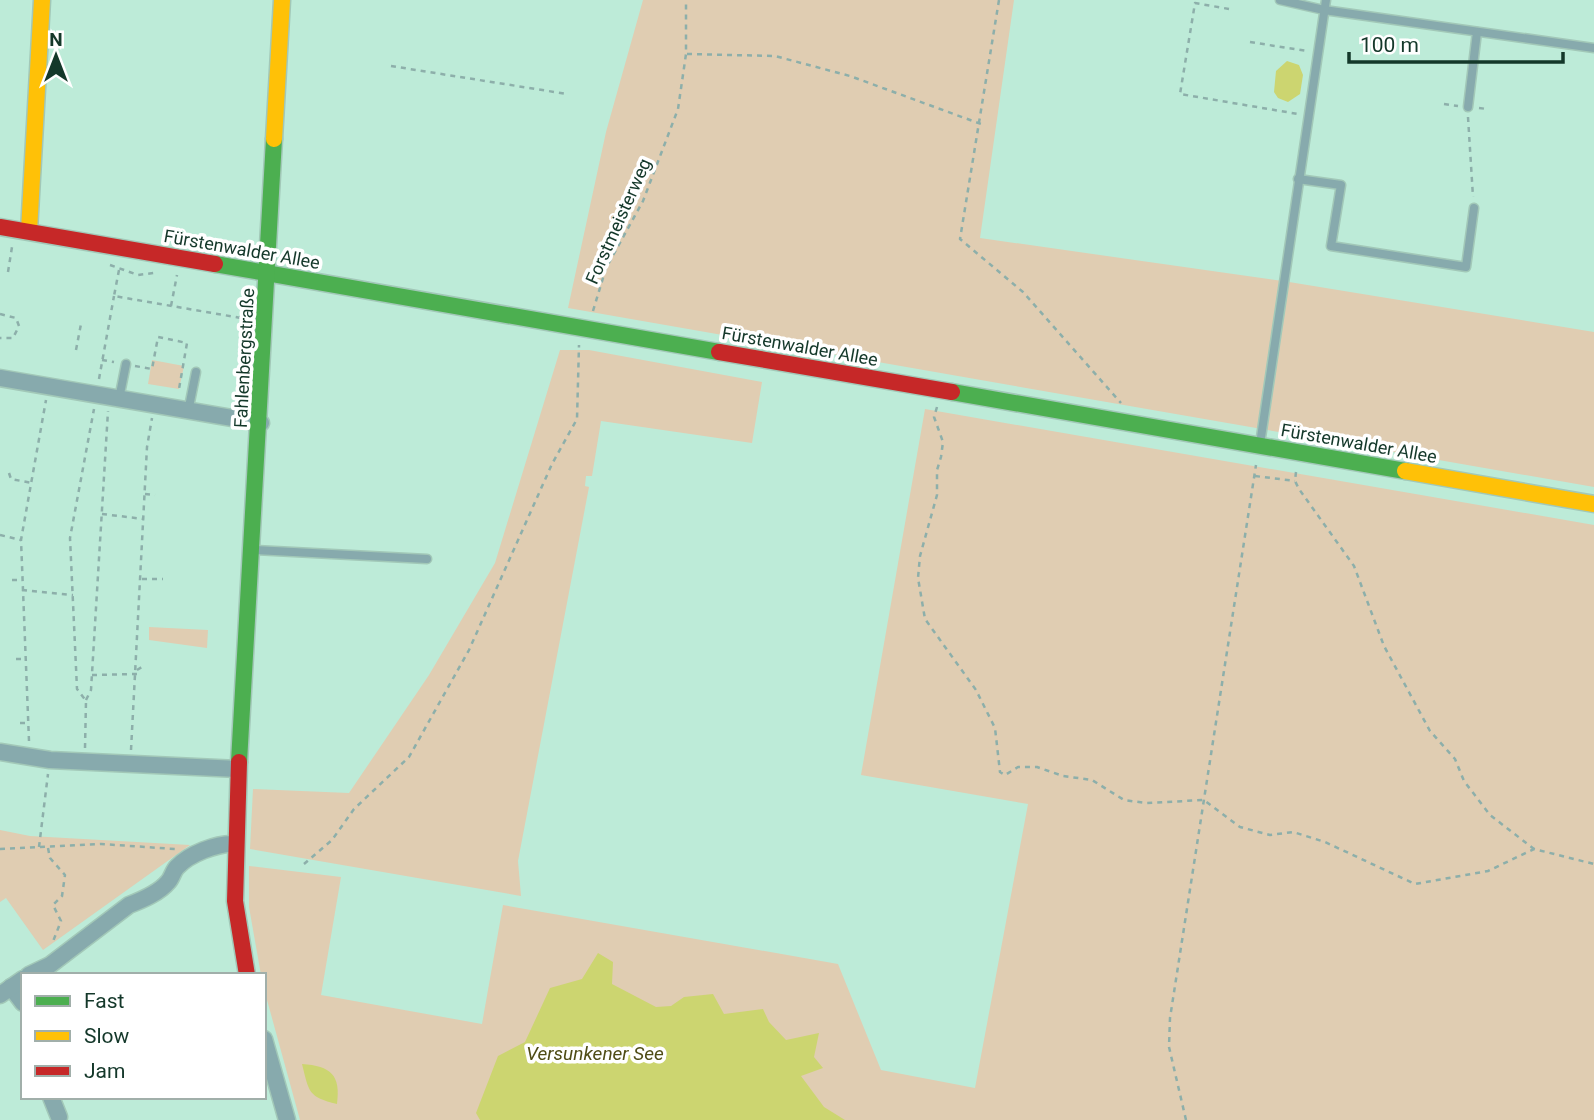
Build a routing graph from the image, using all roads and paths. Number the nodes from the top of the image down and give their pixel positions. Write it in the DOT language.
graph roads {
  1 [pos="42,0"];
  2 [pos="282,0"];
  3 [pos="686,0"];
  4 [pos="999,0"];
  5 [pos="1280,0"];
  6 [pos="1325,5"];
  7 [pos="1229,9"];
  8 [pos="1477,32"];
  9 [pos="1250,42"];
  10 [pos="1594,48"];
  11 [pos="1317,52"];
  12 [pos="686,54"];
  13 [pos="391,66"];
  14 [pos="567,94"];
  15 [pos="1468,107"];
  16 [pos="1308,116"];
  17 [pos="981,124"];
  18 [pos="1298,179"];
  19 [pos="1474,208"];
  20 [pos="0,227"];
  21 [pos="29,231"];
  22 [pos="12,247"];
  23 [pos="118,270"];
  24 [pos="8,272"];
  25 [pos="268,273"];
  26 [pos="177,275"];
  27 [pos="114,296"];
  28 [pos="244,298"];
  29 [pos="171,306"];
  30 [pos="0,314"];
  31 [pos="80,324"];
  32 [pos="589,328"];
  33 [pos="0,338"];
  34 [pos="76,350"];
  35 [pos="102,360"];
  36 [pos="125,364"];
  37 [pos="196,372"];
  38 [pos="0,378"];
  39 [pos="48,386"];
  40 [pos="178,389"];
  41 [pos="108,397"];
  42 [pos="154,406"];
  43 [pos="937,407"];
  44 [pos="1127,410"];
  45 [pos="188,412"];
  46 [pos="261,423"];
  47 [pos="1259,445"];
  48 [pos="1297,469"];
  49 [pos="9,473"];
  50 [pos="1255,476"];
  51 [pos="1295,481"];
  52 [pos="32,483"];
  53 [pos="145,494"];
  54 [pos="155,495"];
  55 [pos="1594,504"];
  56 [pos="102,513"];
  57 [pos="145,519"];
  58 [pos="0,535"];
  59 [pos="20,540"];
  60 [pos="252,550"];
  61 [pos="427,559"];
  62 [pos="142,579"];
  63 [pos="163,579"];
  64 [pos="12,580"];
  65 [pos="22,580"];
  66 [pos="22,590"];
  67 [pos="73,595"];
  68 [pos="16,659"];
  69 [pos="26,659"];
  70 [pos="145,666"];
  71 [pos="137,672"];
  72 [pos="92,675"];
  73 [pos="86,701"];
  74 [pos="20,723"];
  75 [pos="29,723"];
  76 [pos="0,752"];
  77 [pos="27,758"];
  78 [pos="50,761"];
  79 [pos="85,762"];
  80 [pos="131,764"];
  81 [pos="239,769"];
  82 [pos="1204,800"];
  83 [pos="234,844"];
  84 [pos="39,848"];
  85 [pos="48,848"];
  86 [pos="0,849"];
  87 [pos="1534,849"];
  88 [pos="192,856"];
  89 [pos="304,864"];
  90 [pos="1594,864"];
  91 [pos="51,947"];
  92 [pos="33,973"];
  93 [pos="247,973"];
  94 [pos="266,1046"];
  95 [pos="52,1099"];
  96 [pos="59,1117"];
  97 [pos="287,1120"];
  98 [pos="1186,1120"];
  1 -- 21 [label="main road"];
  2 -- 25 [label="main road, Fahlenbergstraße"];
  3 -- 12 [label="path, Forstmeisterweg"];
  4 -- 17 [label="path"];
  5 -- 6 [label="lane"];
  6 -- 8 [label="lane"];
  6 -- 11 [label="lane"];
  7 -- 16 [label="path"];
  8 -- 10 [label="lane"];
  8 -- 15 [label="lane"];
  9 -- 11 [label="path"];
  11 -- 16 [label="lane"];
  12 -- 17 [label="path"];
  12 -- 32 [label="path, Forstmeisterweg"];
  13 -- 14 [label="path"];
  15 -- 19 [label="path"];
  16 -- 18 [label="lane"];
  17 -- 44 [label="path"];
  18 -- 19 [label="lane"];
  18 -- 47 [label="lane"];
  20 -- 21 [label="main road, Fürstenwalder Allee"];
  21 -- 25 [label="main road, Fürstenwalder Allee"];
  22 -- 24 [label="path"];
  23 -- 27 [label="path"];
  25 -- 32 [label="main road, Fürstenwalder Allee"];
  25 -- 46 [label="main road, Fahlenbergstraße"];
  26 -- 29 [label="path"];
  27 -- 29 [label="path"];
  27 -- 35 [label="path"];
  28 -- 29 [label="path"];
  30 -- 33 [label="path"];
  31 -- 34 [label="path"];
  32 -- 47 [label="main road, Fürstenwalder Allee"];
  32 -- 89 [label="path, Forstmeisterweg"];
  35 -- 36 [label="path"];
  35 -- 41 [label="path"];
  36 -- 40 [label="path"];
  36 -- 41 [label="lane"];
  37 -- 45 [label="lane"];
  38 -- 39 [label="street"];
  39 -- 41 [label="street"];
  39 -- 52 [label="path"];
  41 -- 42 [label="street"];
  41 -- 56 [label="path"];
  41 -- 67 [label="path"];
  42 -- 45 [label="street"];
  42 -- 53 [label="path"];
  43 -- 82 [label="path"];
  45 -- 46 [label="street"];
  46 -- 60 [label="main road, Fahlenbergstraße"];
  47 -- 50 [label="path"];
  47 -- 55 [label="main road, Fürstenwalder Allee"];
  48 -- 51 [label="path"];
  49 -- 52 [label="path"];
  50 -- 51 [label="path"];
  50 -- 82 [label="path"];
  51 -- 87 [label="path"];
  52 -- 59 [label="path"];
  53 -- 54 [label="path"];
  53 -- 57 [label="path"];
  56 -- 57 [label="path"];
  56 -- 72 [label="path"];
  57 -- 62 [label="path"];
  58 -- 59 [label="path"];
  59 -- 65 [label="path"];
  60 -- 61 [label="lane"];
  60 -- 81 [label="main road, Fahlenbergstraße"];
  62 -- 63 [label="path"];
  62 -- 71 [label="path"];
  64 -- 65 [label="path"];
  65 -- 66 [label="path"];
  66 -- 67 [label="path"];
  66 -- 69 [label="path"];
  67 -- 73 [label="path"];
  68 -- 69 [label="path"];
  69 -- 75 [label="path"];
  70 -- 71 [label="path"];
  71 -- 72 [label="path"];
  71 -- 80 [label="path"];
  72 -- 73 [label="path"];
  73 -- 79 [label="path"];
  74 -- 75 [label="path"];
  75 -- 77 [label="path"];
  76 -- 77 [label="street"];
  77 -- 78 [label="street"];
  78 -- 79 [label="street"];
  78 -- 84 [label="path"];
  79 -- 80 [label="street"];
  80 -- 81 [label="street"];
  81 -- 83 [label="main road, Fahlenbergstraße"];
  82 -- 87 [label="path"];
  82 -- 98 [label="path"];
  83 -- 88 [label="street"];
  83 -- 93 [label="main road, Fahlenbergstraße"];
  84 -- 85 [label="path"];
  84 -- 86 [label="path"];
  85 -- 88 [label="path"];
  85 -- 91 [label="path"];
  87 -- 90 [label="path"];
  88 -- 92 [label="street"];
  94 -- 97 [label="street"];
  95 -- 96 [label="street"];
}
